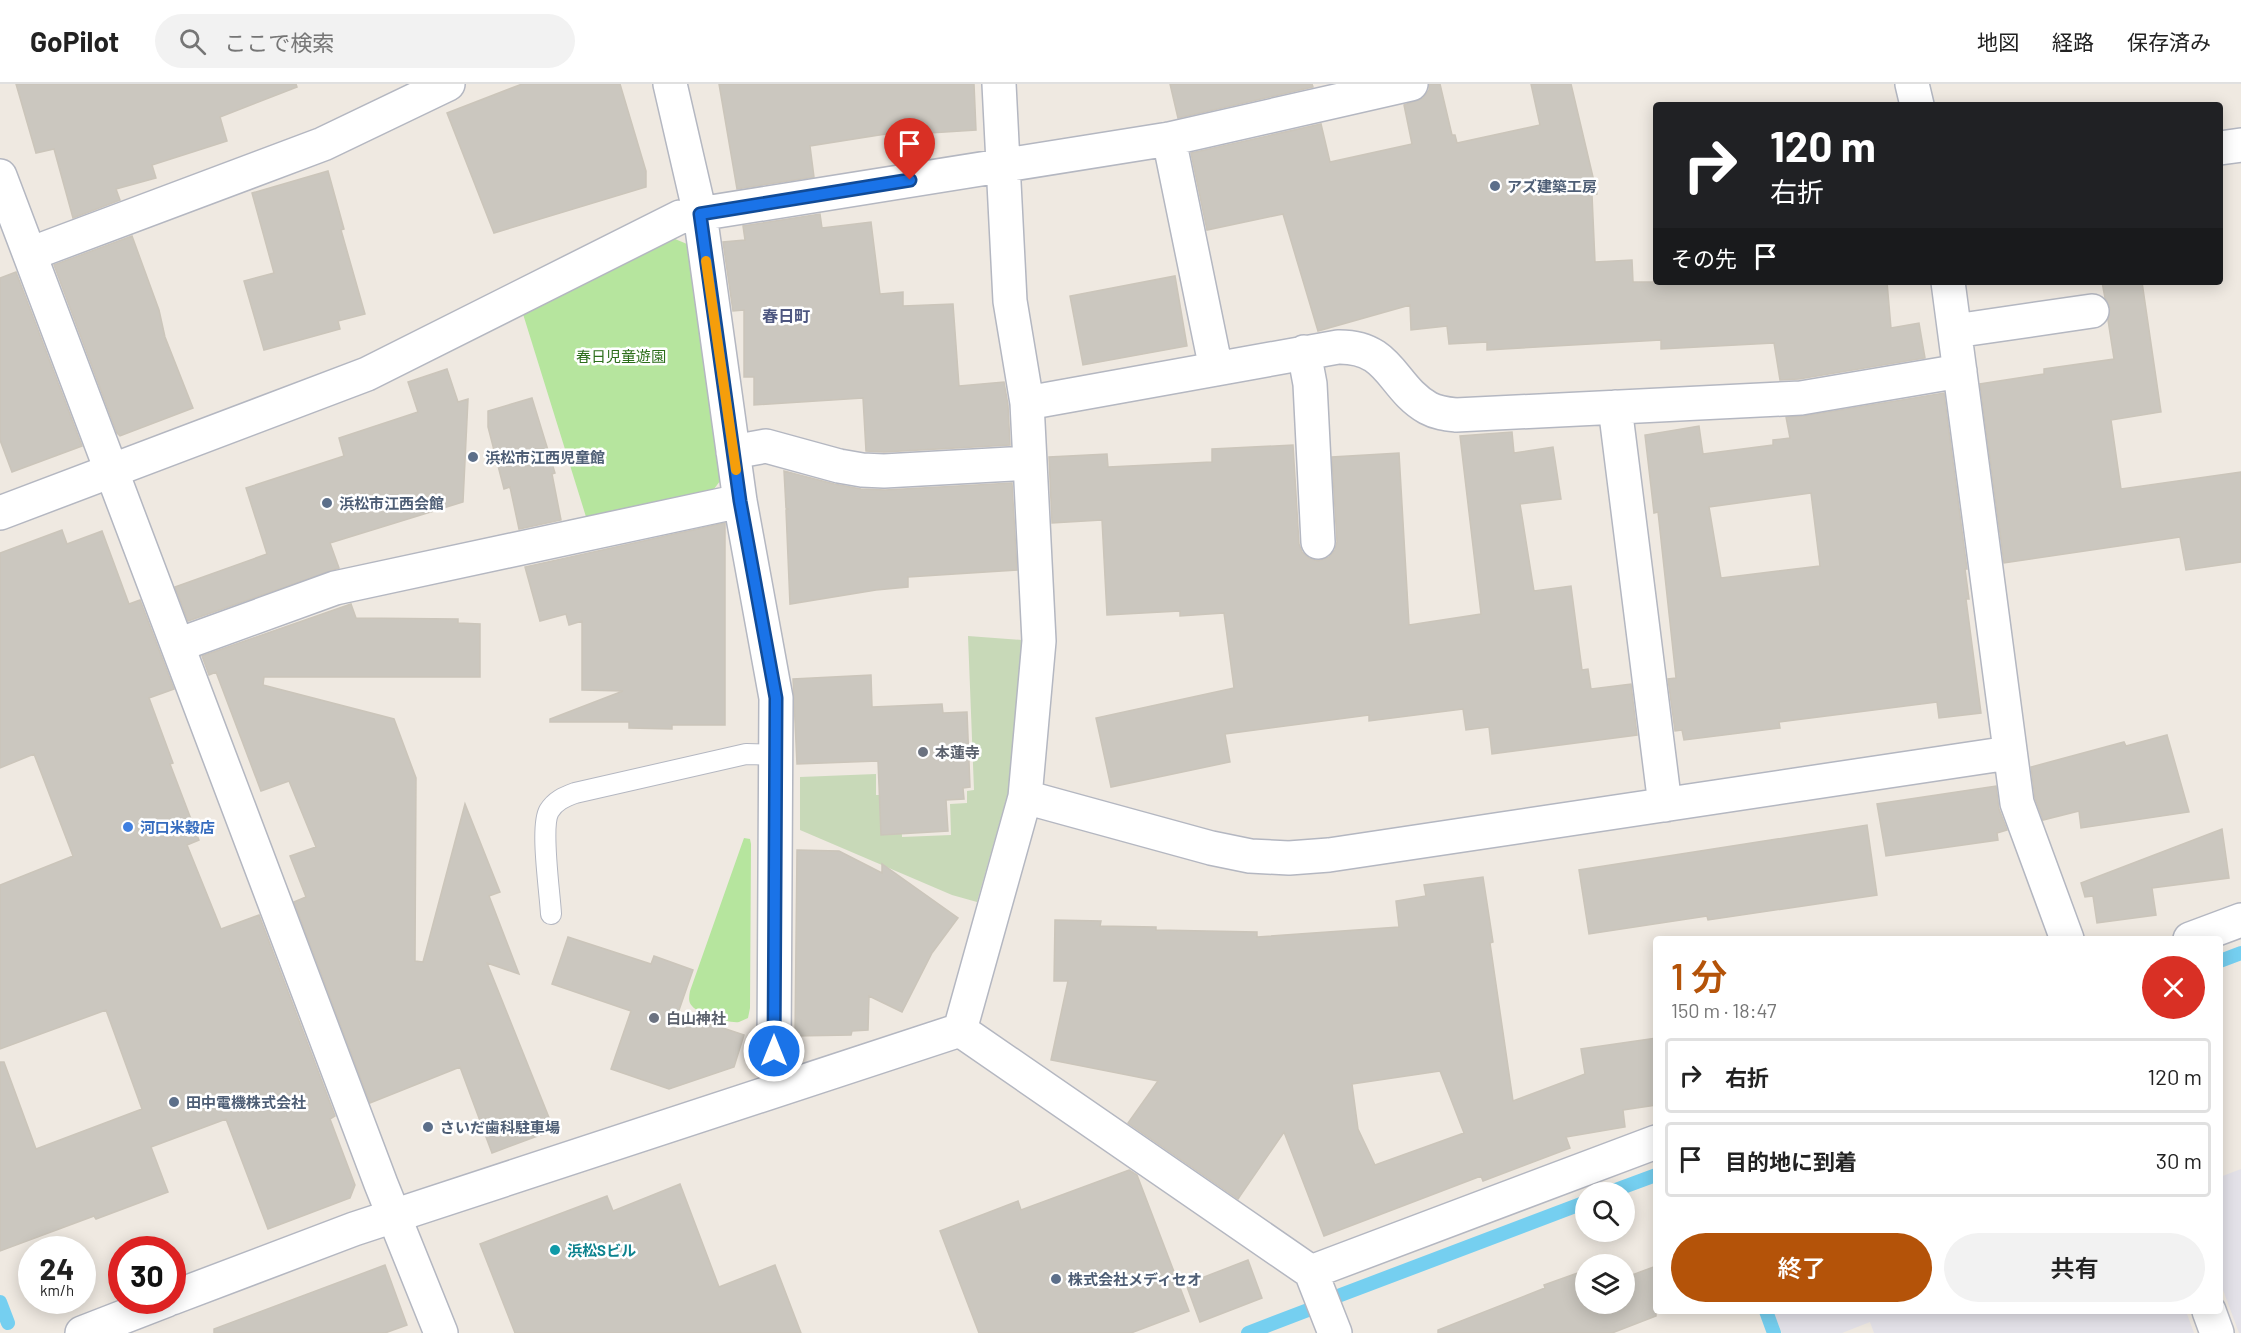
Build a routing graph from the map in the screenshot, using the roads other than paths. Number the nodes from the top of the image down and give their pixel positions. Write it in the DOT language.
graph roads {
  1 [pos="448,84"];
  2 [pos="670,84"];
  3 [pos="999,84"];
  4 [pos="1411,84"];
  5 [pos="1912,84"];
  6 [pos="1354,90"];
  7 [pos="1916,102"];
  8 [pos="1169,138"];
  9 [pos="2241,145"];
  10 [pos="2223,148"];
  11 [pos="1003,165"];
  12 [pos="0,176"];
  13 [pos="700,214"];
  14 [pos="30,255"];
  15 [pos="1948,285"];
  16 [pos="2092,310"];
  17 [pos="1955,331"];
  18 [pos="1304,352"];
  19 [pos="1216,369"];
  20 [pos="1960,371"];
  21 [pos="1027,404"];
  22 [pos="1615,407"];
  23 [pos="733,452"];
  24 [pos="1029,463"];
  25 [pos="112,471"];
  26 [pos="740,501"];
  27 [pos="0,513"];
  28 [pos="1318,542"];
  29 [pos="178,645"];
  30 [pos="2009,753"];
  31 [pos="776,754"];
  32 [pos="1025,797"];
  33 [pos="1665,805"];
  34 [pos="552,914"];
  35 [pos="2241,920"];
  36 [pos="2066,936"];
  37 [pos="2198,936"];
  38 [pos="960,1030"];
  39 [pos="786,1087"];
  40 [pos="1653,1143"];
  41 [pos="394,1216"];
  42 [pos="186,1293"];
  43 [pos="1323,1302"];
  44 [pos="131,1314"];
  45 [pos="2209,1314"];
  46 [pos="82,1333"];
  47 [pos="441,1333"];
  48 [pos="2217,1333"];
  1 -- 14 [label="street"];
  2 -- 13 [label="street"];
  3 -- 11 [label="street"];
  4 -- 6 [label="street"];
  5 -- 7 [label="street"];
  6 -- 8 [label="street"];
  8 -- 11 [label="street"];
  8 -- 19 [label="street"];
  9 -- 10 [label="street"];
  11 -- 13 [label="street"];
  11 -- 21 [label="street"];
  12 -- 14 [label="street"];
  13 -- 23 [label="street"];
  13 -- 25 [label="street"];
  14 -- 25 [label="street"];
  15 -- 17 [label="street"];
  16 -- 17 [label="street"];
  17 -- 20 [label="street"];
  18 -- 19 [label="street"];
  18 -- 22 [label="street"];
  18 -- 28 [label="street"];
  19 -- 21 [label="street"];
  20 -- 22 [label="street"];
  20 -- 30 [label="street"];
  21 -- 24 [label="street"];
  22 -- 33 [label="street"];
  23 -- 24 [label="street"];
  23 -- 26 [label="street"];
  24 -- 32 [label="street"];
  25 -- 27 [label="street"];
  25 -- 29 [label="street"];
  26 -- 29 [label="street"];
  26 -- 31 [label="street"];
  29 -- 41 [label="street"];
  30 -- 33 [label="street"];
  30 -- 36 [label="street"];
  31 -- 34 [label="lane"];
  31 -- 39 [label="street"];
  32 -- 33 [label="street"];
  32 -- 38 [label="street"];
  35 -- 37 [label="street"];
  38 -- 39 [label="street"];
  38 -- 43 [label="street"];
  39 -- 41 [label="street"];
  40 -- 43 [label="street"];
  41 -- 42 [label="street"];
  41 -- 47 [label="street"];
  44 -- 46 [label="street"];
  45 -- 48 [label="street"];
}
